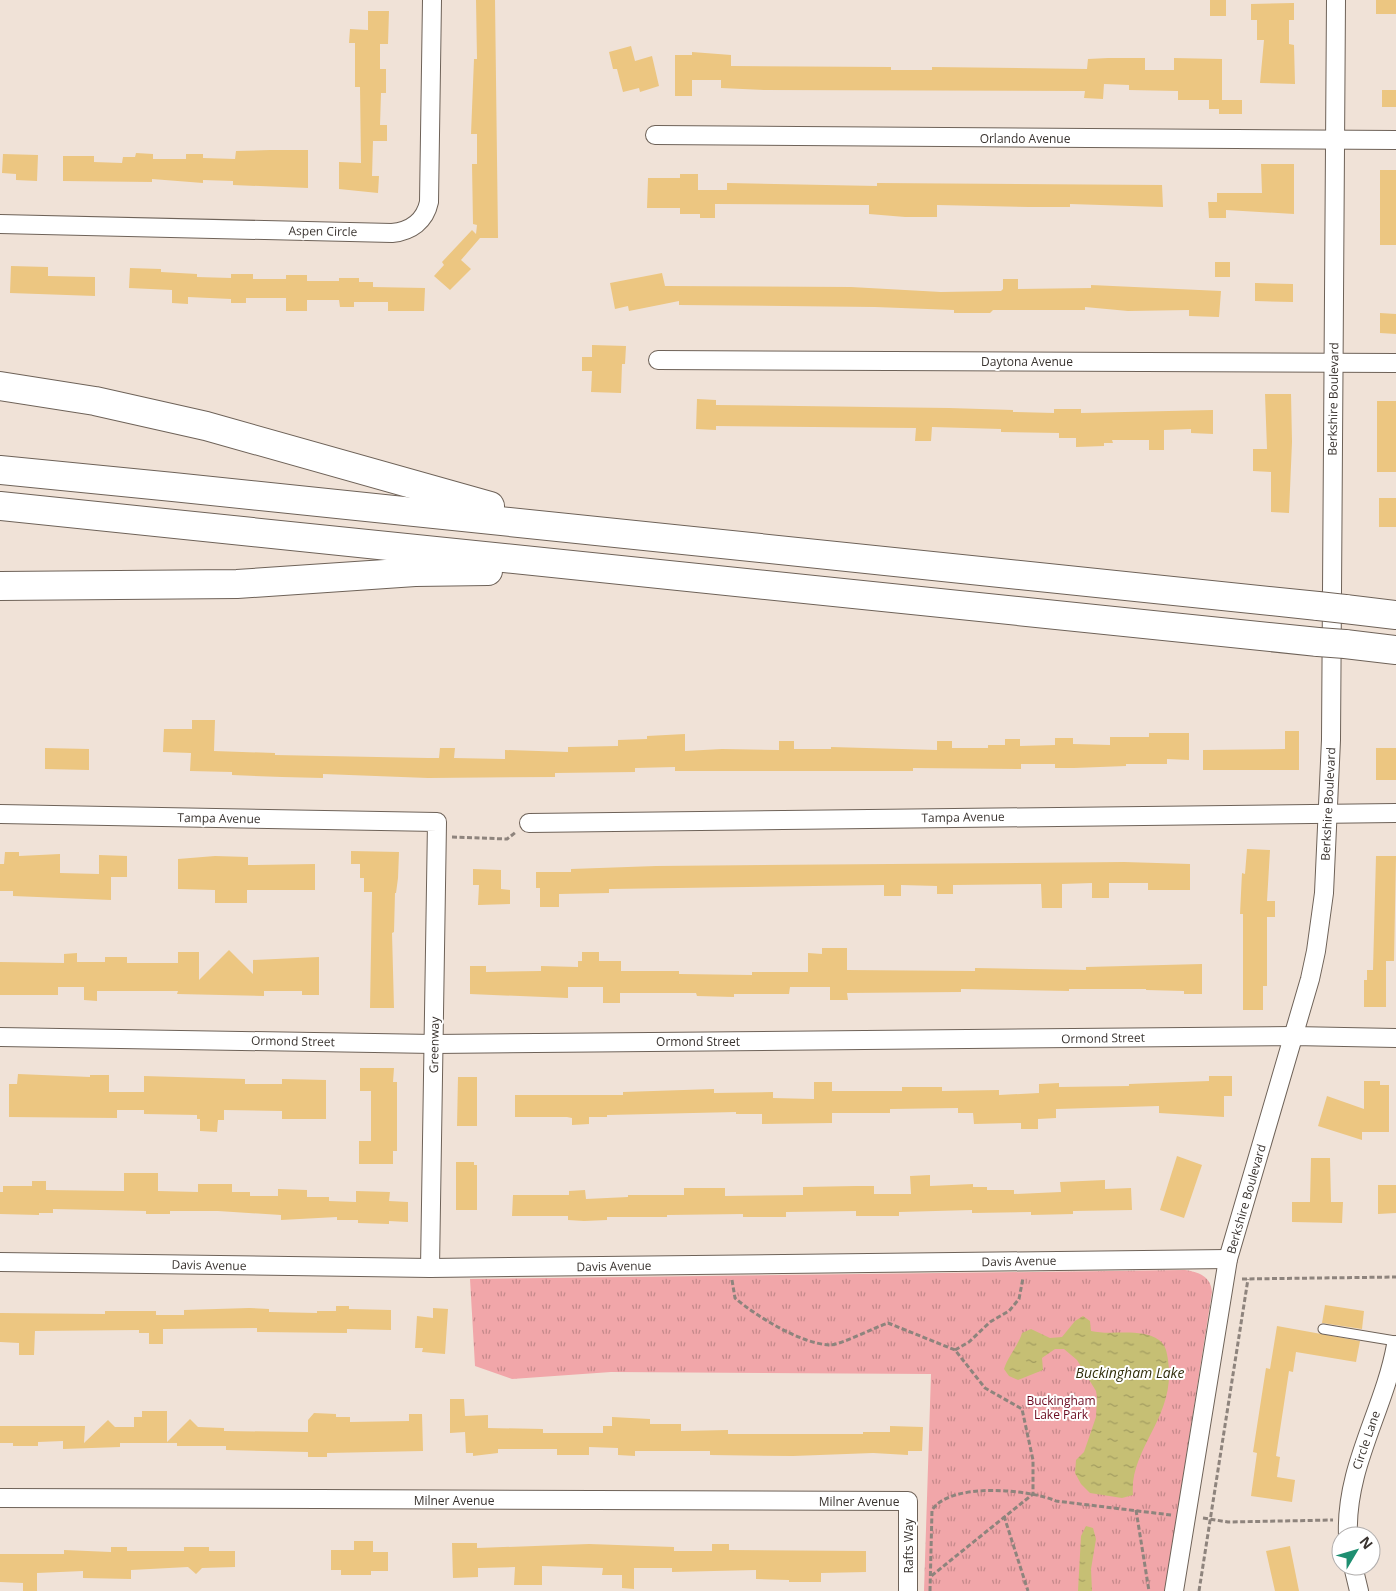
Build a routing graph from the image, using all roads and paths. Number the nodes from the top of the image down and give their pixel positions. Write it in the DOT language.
graph roads {
  1 [pos="432,0"];
  2 [pos="1336,0"];
  3 [pos="654,135"];
  4 [pos="1334,139"];
  5 [pos="1396,140"];
  6 [pos="0,224"];
  7 [pos="658,360"];
  8 [pos="1334,362"];
  9 [pos="1396,363"];
  10 [pos="0,386"];
  11 [pos="0,470"];
  12 [pos="0,506"];
  13 [pos="646,536"];
  14 [pos="680,575"];
  15 [pos="0,586"];
  16 [pos="1396,615"];
  17 [pos="1396,650"];
  18 [pos="1329,812"];
  19 [pos="1396,812"];
  20 [pos="0,814"];
  21 [pos="529,823"];
  22 [pos="437,829"];
  23 [pos="1293,1036"];
  24 [pos="0,1037"];
  25 [pos="1396,1038"];
  26 [pos="434,1044"];
  27 [pos="1228,1259"];
  28 [pos="0,1262"];
  29 [pos="730,1264"];
  30 [pos="430,1268"];
  31 [pos="1024,1274"];
  32 [pos="1396,1277"];
  33 [pos="1224,1279"];
  34 [pos="1248,1279"];
  35 [pos="1322,1329"];
  36 [pos="1396,1343"];
  37 [pos="955,1350"];
  38 [pos="1033,1494"];
  39 [pos="0,1498"];
  40 [pos="908,1502"];
  41 [pos="1170,1507"];
  42 [pos="1136,1510"];
  43 [pos="1169,1514"];
  44 [pos="1004,1516"];
  45 [pos="1168,1521"];
  46 [pos="1228,1522"];
  47 [pos="1348,1526"];
  48 [pos="1331,1527"];
  49 [pos="930,1576"];
  50 [pos="1355,1576"];
  51 [pos="908,1591"];
  52 [pos="930,1591"];
  53 [pos="1028,1591"];
  54 [pos="1149,1591"];
  55 [pos="1174,1591"];
  56 [pos="1199,1591"];
  57 [pos="1358,1591"];
  1 -- 6 [label="street, Aspen Circle"];
  2 -- 4 [label="street, Berkshire Boulevard"];
  3 -- 4 [label="street, Orlando Avenue"];
  4 -- 5 [label="street, Orlando Avenue"];
  4 -- 8 [label="street, Berkshire Boulevard"];
  7 -- 8 [label="street, Daytona Avenue"];
  8 -- 9 [label="street, Daytona Avenue"];
  8 -- 18 [label="street, Berkshire Boulevard"];
  10 -- 13 [label="highway"];
  11 -- 13 [label="highway"];
  12 -- 14 [label="highway"];
  13 -- 16 [label="highway, bridge"];
  14 -- 15 [label="highway"];
  14 -- 17 [label="highway, bridge"];
  18 -- 19 [label="street, Tampa Avenue"];
  18 -- 21 [label="street, Tampa Avenue"];
  18 -- 23 [label="street, Berkshire Boulevard"];
  20 -- 22 [label="street, Tampa Avenue"];
  21 -- 22 [label="path"];
  22 -- 26 [label="street, Greenway"];
  23 -- 25 [label="street, Ormond Street"];
  23 -- 26 [label="street, Ormond Street"];
  23 -- 27 [label="street, Berkshire Boulevard"];
  24 -- 26 [label="street, Ormond Street"];
  26 -- 30 [label="street, Greenway"];
  27 -- 29 [label="street, Davis Avenue"];
  27 -- 33 [label="street, Berkshire Boulevard"];
  28 -- 30 [label="street, Davis Avenue"];
  29 -- 30 [label="street, Davis Avenue"];
  29 -- 37 [label="path"];
  31 -- 37 [label="path"];
  32 -- 34 [label="path"];
  33 -- 34 [label="path"];
  33 -- 55 [label="street, Berkshire Boulevard"];
  34 -- 56 [label="path"];
  35 -- 36 [label="lane"];
  36 -- 47 [label="street, Circle Lane"];
  37 -- 38 [label="path"];
  38 -- 42 [label="path"];
  38 -- 44 [label="path"];
  38 -- 49 [label="path"];
  39 -- 40 [label="street, Milner Avenue"];
  40 -- 51 [label="street, Rafts Way"];
  41 -- 43 [label="path"];
  42 -- 43 [label="path"];
  42 -- 54 [label="path"];
  43 -- 45 [label="path"];
  44 -- 49 [label="path"];
  44 -- 53 [label="path"];
  46 -- 48 [label="path"];
  49 -- 52 [label="path"];
  50 -- 57 [label="street"];
}
